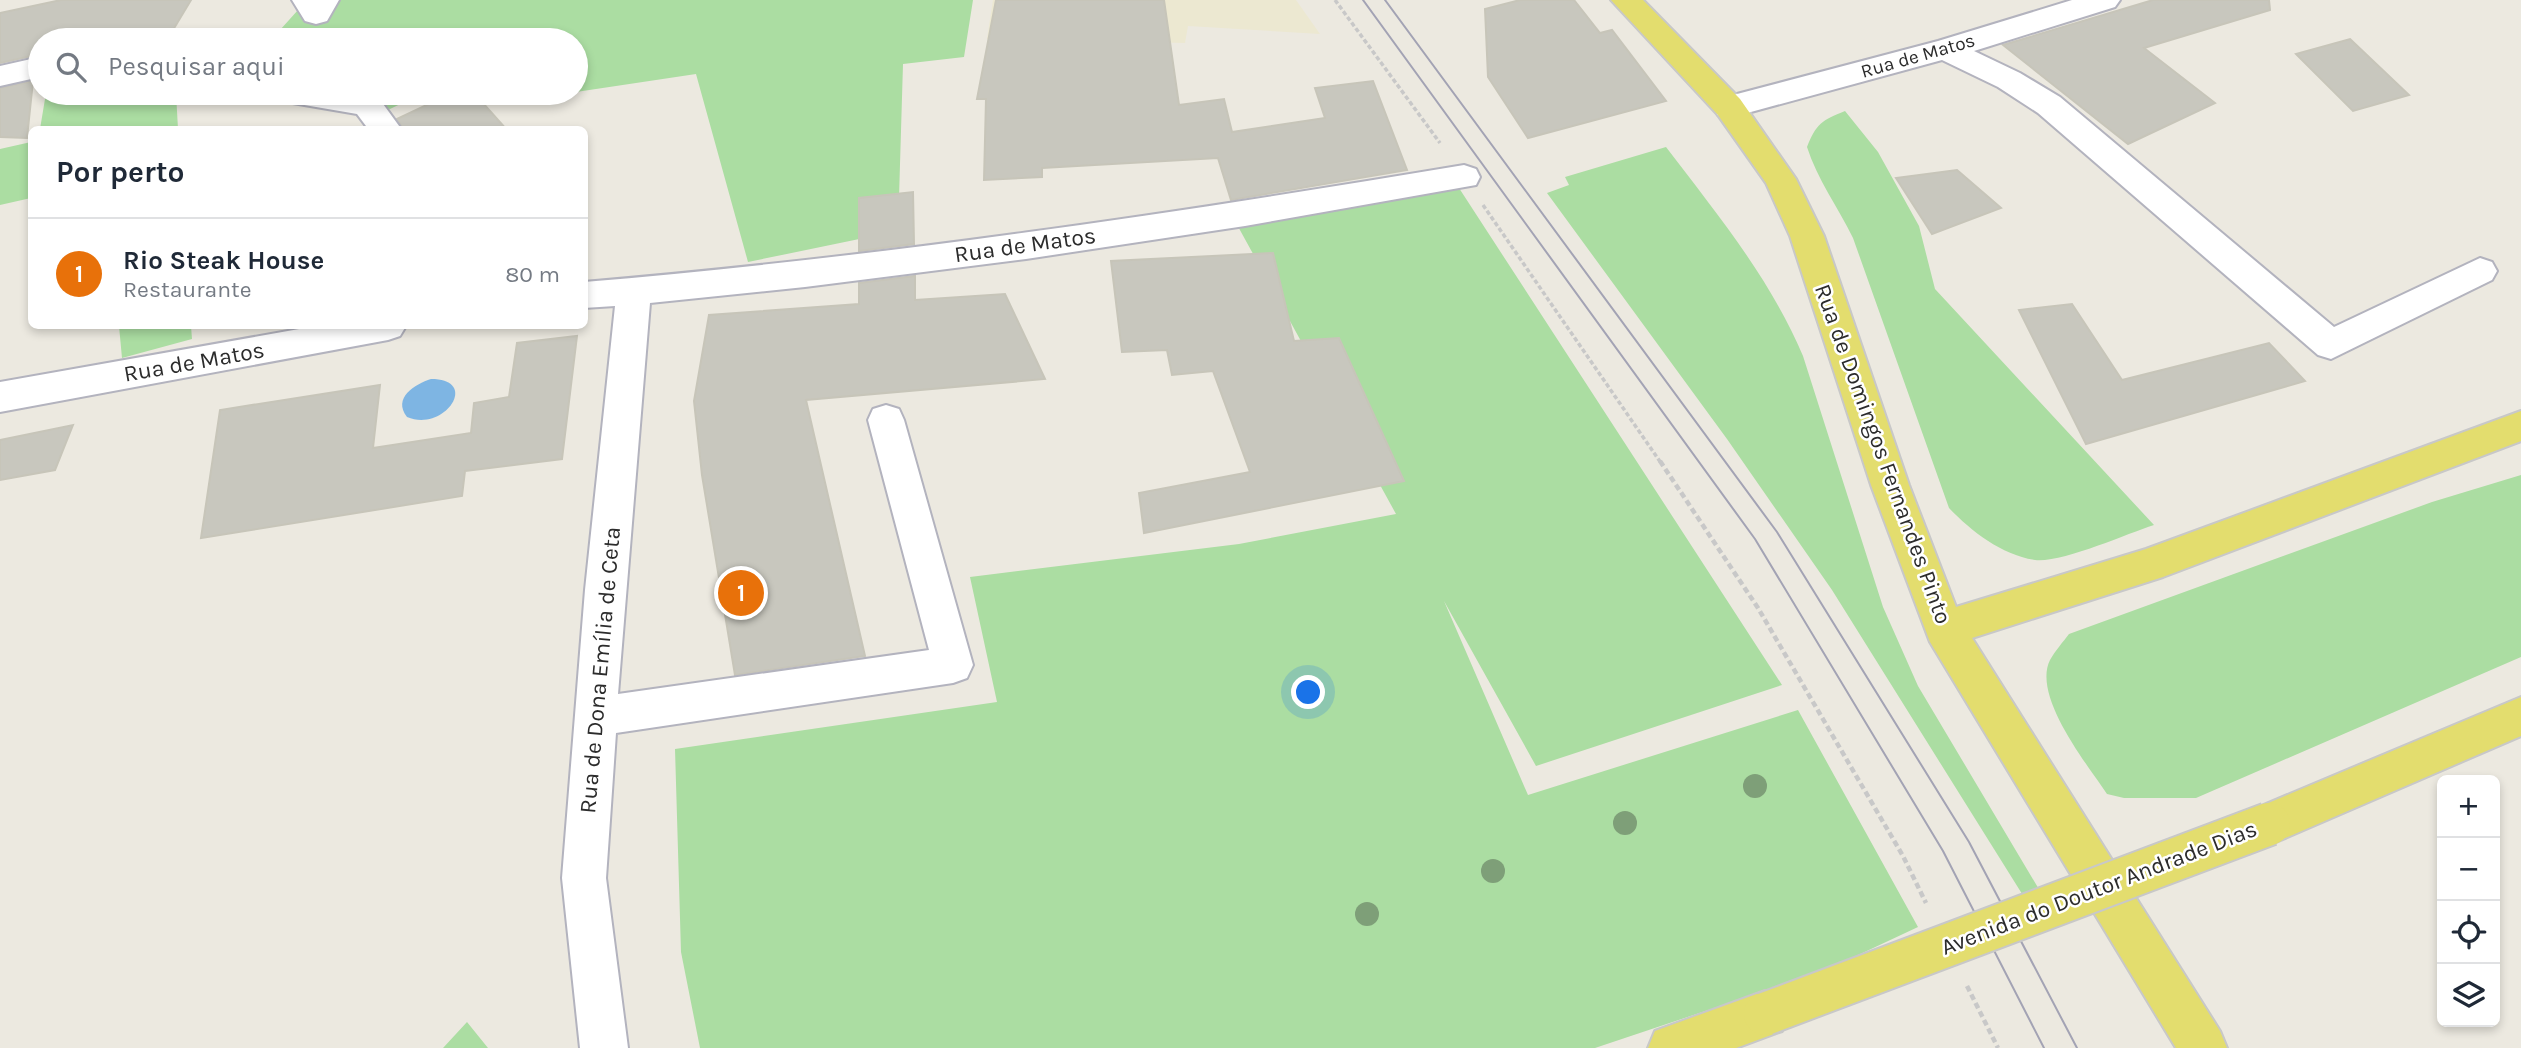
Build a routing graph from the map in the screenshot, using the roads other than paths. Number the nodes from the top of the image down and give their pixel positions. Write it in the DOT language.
graph roads {
  1 [pos="307,0"];
  2 [pos="324,0"];
  3 [pos="1626,0"];
  4 [pos="2105,0"];
  5 [pos="1945,49"];
  6 [pos="28,70"];
  7 [pos="0,76"];
  8 [pos="361,105"];
  9 [pos="1729,107"];
  10 [pos="383,126"];
  11 [pos="1464,177"];
  12 [pos="2480,271"];
  13 [pos="634,291"];
  14 [pos="588,295"];
  15 [pos="372,329"];
  16 [pos="0,397"];
  17 [pos="886,420"];
  18 [pos="2521,426"];
  19 [pos="1944,629"];
  20 [pos="2521,716"];
  21 [pos="596,717"];
  22 [pos="604,1048"];
  23 [pos="1672,1048"];
  24 [pos="2203,1048"];
  1 -- 2 [label="street"];
  3 -- 9 [label="main road, Rua de Domingos Fernandes Pinto"];
  4 -- 5 [label="street, Rua de Matos"];
  5 -- 9 [label="street, Rua de Matos"];
  5 -- 12 [label="street"];
  6 -- 7 [label="street"];
  8 -- 10 [label="street"];
  9 -- 19 [label="main road, Rua de Domingos Fernandes Pinto"];
  11 -- 13 [label="street, Rua de Matos"];
  13 -- 14 [label="street, Rua de Matos"];
  13 -- 21 [label="street, Rua de Dona Emília de Ceta"];
  15 -- 16 [label="street, Rua de Matos"];
  17 -- 21 [label="street"];
  18 -- 19 [label="main road"];
  19 -- 24 [label="main road, Rua de Domingos Fernandes Pinto"];
  20 -- 23 [label="main road, Avenida do Doutor Andrade Dias, bridge"];
  21 -- 22 [label="street, Rua de Dona Emília de Ceta"];
}
